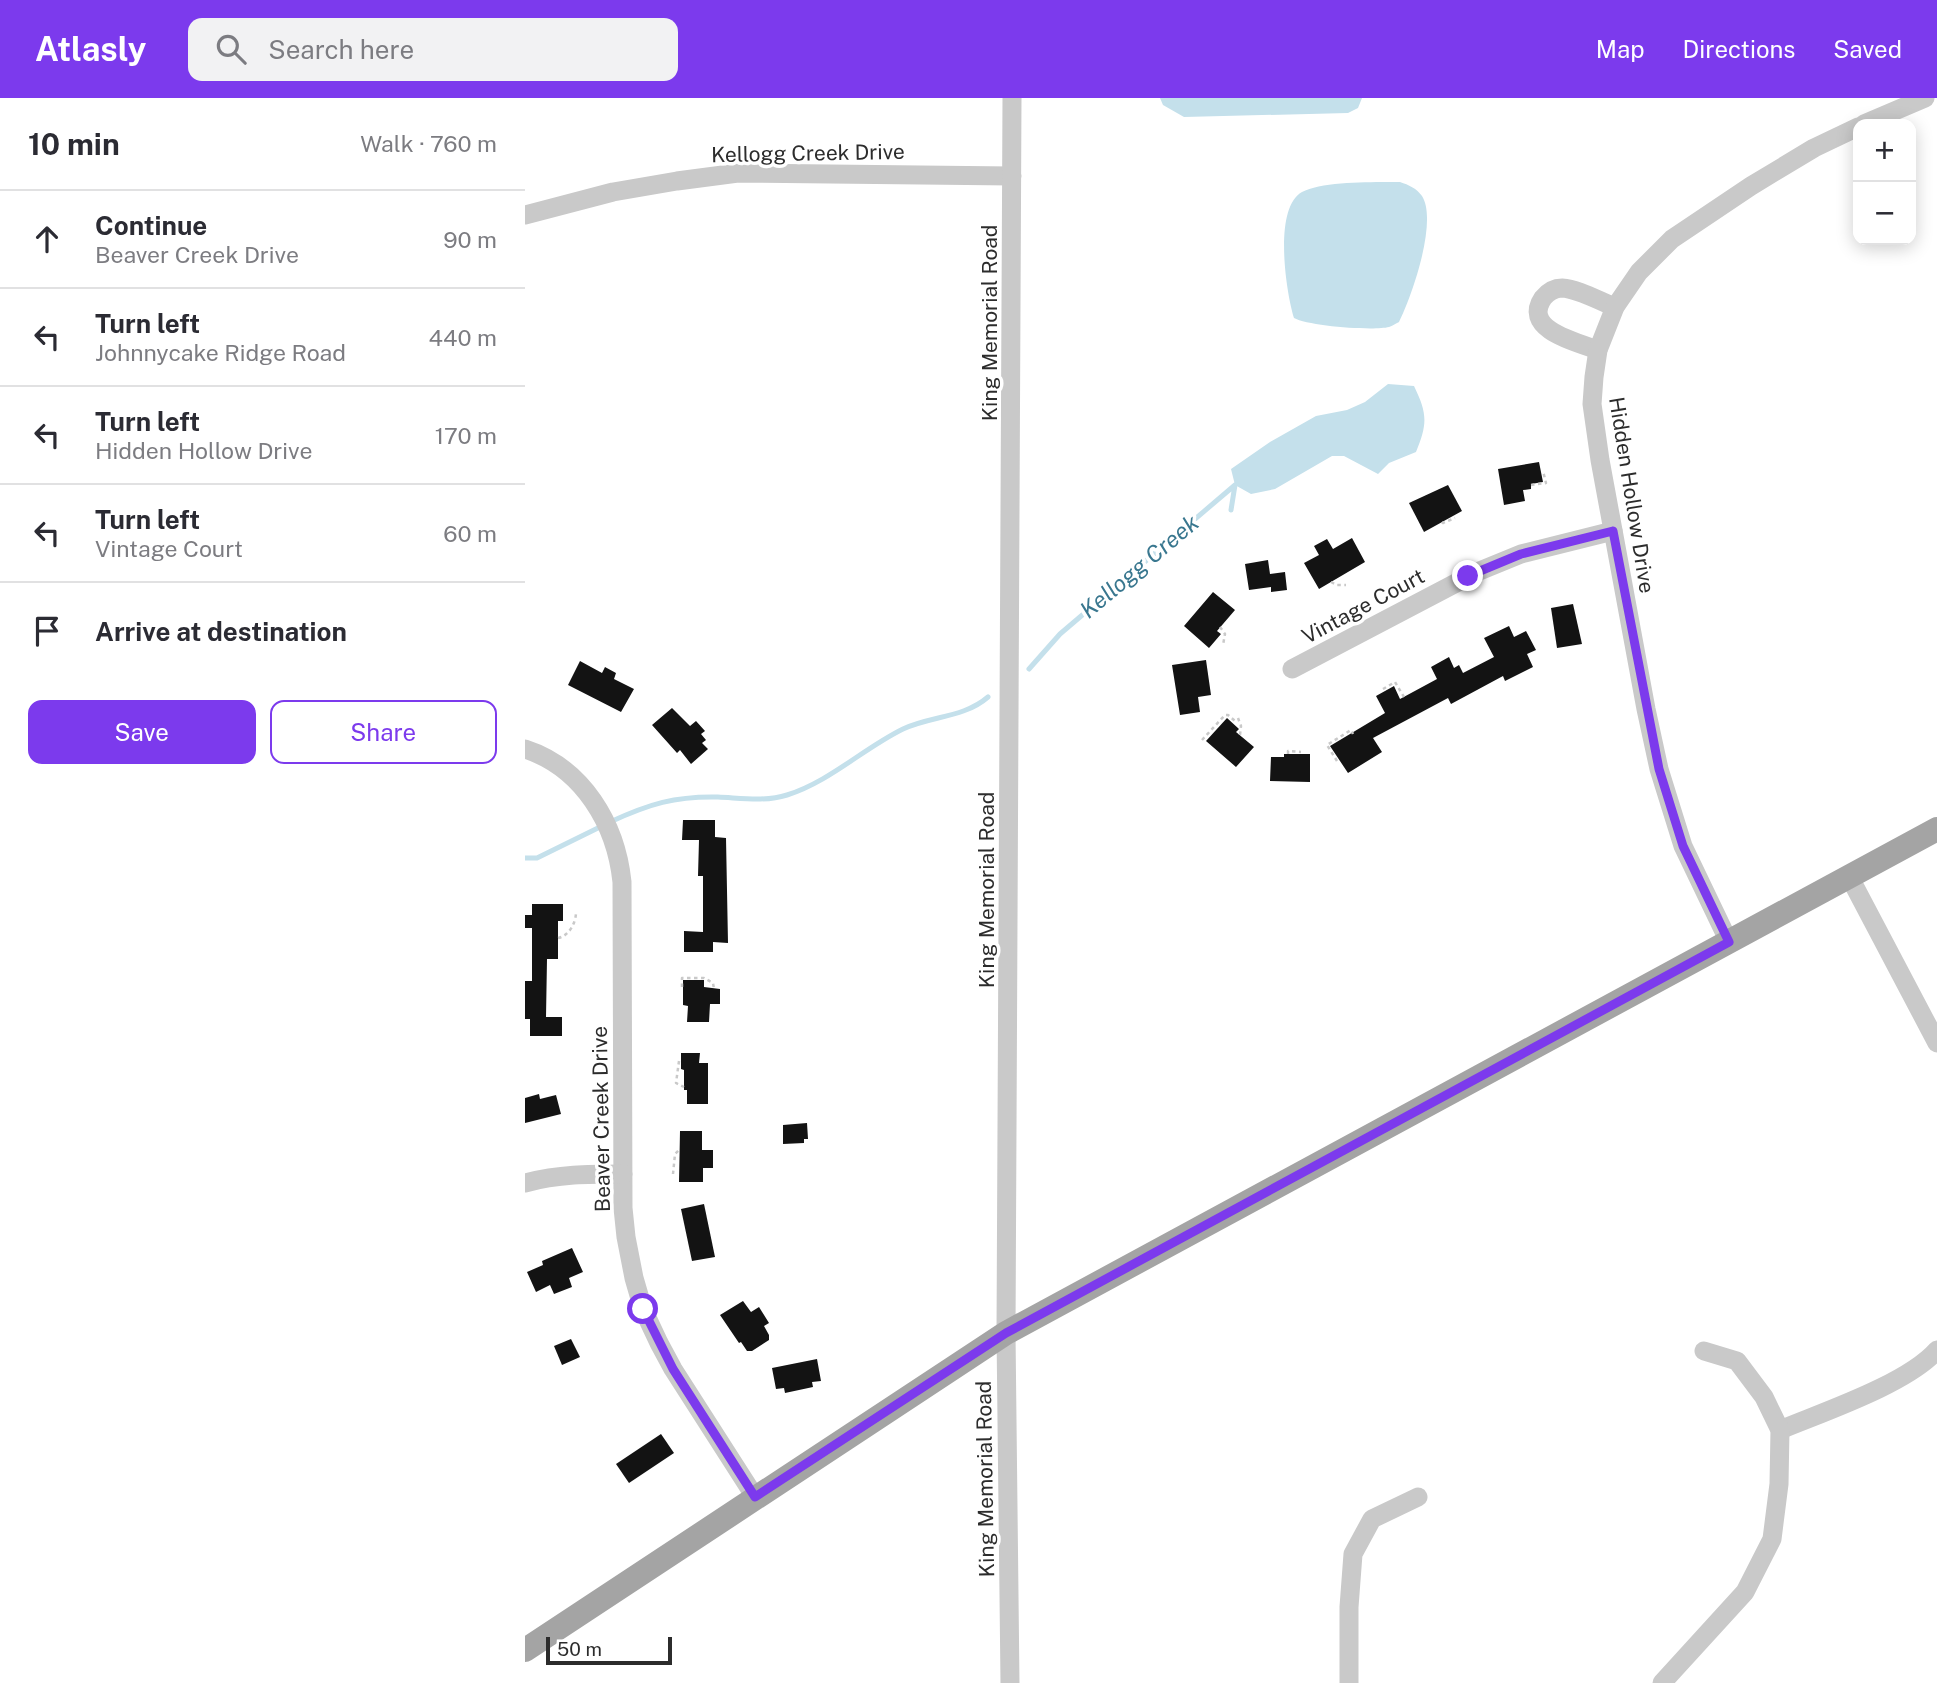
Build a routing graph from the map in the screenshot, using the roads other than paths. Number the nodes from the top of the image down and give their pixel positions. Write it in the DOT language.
graph roads {
  1 [pos="1012,98"];
  2 [pos="1925,98"];
  3 [pos="1876,119"];
  4 [pos="1853,129"];
  5 [pos="1012,176"];
  6 [pos="525,215"];
  7 [pos="1615,307"];
  8 [pos="1598,350"];
  9 [pos="1613,531"];
  10 [pos="1292,669"];
  11 [pos="525,749"];
  12 [pos="1937,829"];
  13 [pos="1849,876"];
  14 [pos="1729,942"];
  15 [pos="1937,1043"];
  16 [pos="623,1174"];
  17 [pos="525,1183"];
  18 [pos="1006,1333"];
  19 [pos="1937,1350"];
  20 [pos="1704,1351"];
  21 [pos="1780,1430"];
  22 [pos="755,1497"];
  23 [pos="1418,1497"];
  24 [pos="525,1650"];
  25 [pos="1010,1683"];
  26 [pos="1349,1683"];
  27 [pos="1662,1683"];
  1 -- 5 [label="street, King Memorial Road"];
  2 -- 3 [label="street"];
  4 -- 7 [label="street, Hidden Hollow Drive"];
  5 -- 6 [label="street, Kellogg Creek Drive"];
  5 -- 18 [label="street, King Memorial Road"];
  7 -- 8 [label="street, Hidden Hollow Drive"];
  7 -- 8 [label="street"];
  8 -- 9 [label="street, Hidden Hollow Drive"];
  9 -- 10 [label="street, Vintage Court"];
  9 -- 14 [label="street, Hidden Hollow Drive"];
  11 -- 16 [label="street, Beaver Creek Drive"];
  12 -- 13 [label="main road"];
  13 -- 14 [label="main road"];
  13 -- 15 [label="street"];
  14 -- 18 [label="main road"];
  16 -- 17 [label="street"];
  16 -- 22 [label="street, Beaver Creek Drive"];
  18 -- 22 [label="main road"];
  18 -- 25 [label="street, King Memorial Road"];
  19 -- 21 [label="street"];
  20 -- 21 [label="street"];
  21 -- 27 [label="street"];
  22 -- 24 [label="main road"];
  23 -- 26 [label="street"];
}
